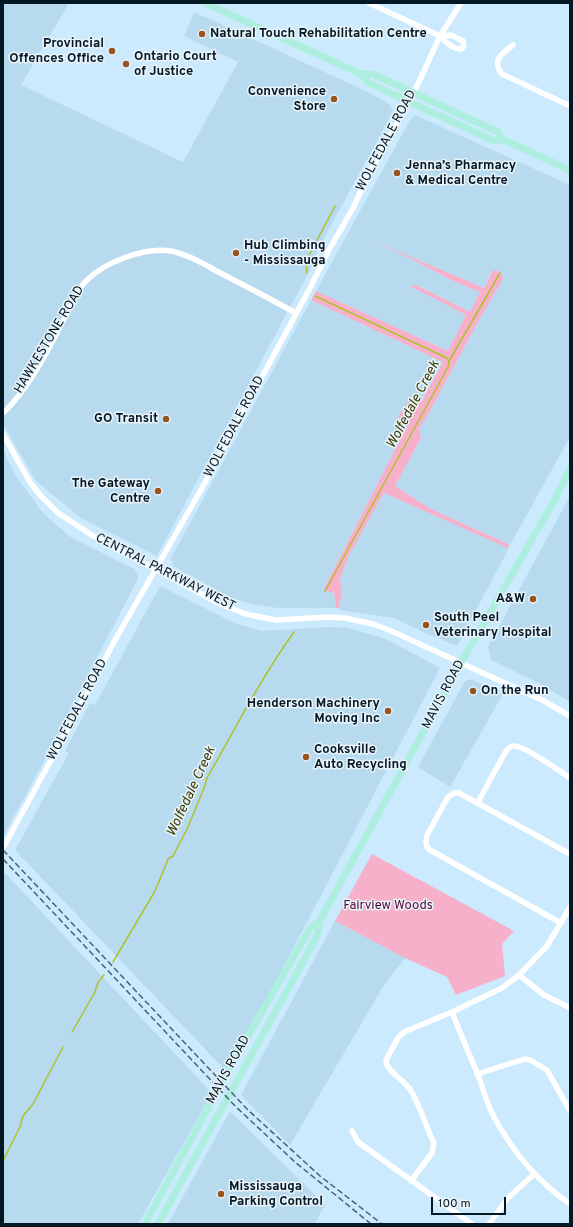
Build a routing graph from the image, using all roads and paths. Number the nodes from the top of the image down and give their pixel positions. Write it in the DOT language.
graph roads {
  1 [pos="205,3"];
  2 [pos="369,3"];
  3 [pos="460,3"];
  4 [pos="440,36"];
  5 [pos="514,44"];
  6 [pos="361,74"];
  7 [pos="413,93"];
  8 [pos="408,101"];
  9 [pos="570,106"];
  10 [pos="502,139"];
  11 [pos="570,170"];
  12 [pos="296,313"];
  13 [pos="3,413"];
  14 [pos="3,434"];
  15 [pos="570,469"];
  16 [pos="155,570"];
  17 [pos="461,663"];
  18 [pos="570,716"];
  19 [pos="570,778"];
  20 [pos="478,802"];
  21 [pos="3,848"];
  22 [pos="570,854"];
  23 [pos="570,907"];
  24 [pos="319,922"];
  25 [pos="561,923"];
  26 [pos="519,975"];
  27 [pos="570,1008"];
  28 [pos="452,1012"];
  29 [pos="477,1074"];
  30 [pos="568,1103"];
  31 [pos="570,1111"];
  32 [pos="352,1131"];
  33 [pos="534,1174"];
  34 [pos="411,1181"];
  35 [pos="570,1204"];
  36 [pos="147,1224"];
  37 [pos="158,1224"];
  38 [pos="472,1224"];
  39 [pos="489,1224"];
  1 -- 6 [label="main road"];
  2 -- 4 [label="street"];
  3 -- 4 [label="street, WOLFEDALE ROAD"];
  4 -- 7 [label="street, WOLFEDALE ROAD"];
  5 -- 9 [label="street"];
  6 -- 7 [label="main road"];
  6 -- 8 [label="main road"];
  7 -- 8 [label="street, WOLFEDALE ROAD"];
  7 -- 10 [label="main road"];
  8 -- 10 [label="main road"];
  8 -- 12 [label="street, WOLFEDALE ROAD"];
  10 -- 11 [label="main road"];
  12 -- 13 [label="street, HAWKESTONE ROAD"];
  12 -- 16 [label="street, WOLFEDALE ROAD"];
  14 -- 16 [label="street, CENTRAL PARKWAY WEST"];
  15 -- 17 [label="main road, MAVIS ROAD"];
  16 -- 17 [label="street, CENTRAL PARKWAY WEST"];
  16 -- 21 [label="street, WOLFEDALE ROAD"];
  17 -- 18 [label="street, CENTRAL PARKWAY WEST"];
  17 -- 24 [label="main road, MAVIS ROAD"];
  19 -- 20 [label="street"];
  20 -- 22 [label="street"];
  20 -- 25 [label="street"];
  23 -- 25 [label="street"];
  24 -- 36 [label="main road, MAVIS ROAD"];
  24 -- 37 [label="main road, MAVIS ROAD"];
  25 -- 26 [label="street"];
  26 -- 27 [label="street"];
  26 -- 28 [label="street"];
  28 -- 29 [label="street"];
  28 -- 34 [label="street"];
  29 -- 30 [label="street"];
  29 -- 33 [label="street"];
  30 -- 31 [label="street"];
  32 -- 34 [label="street"];
  33 -- 35 [label="street"];
  33 -- 39 [label="street"];
  34 -- 38 [label="street"];
}
